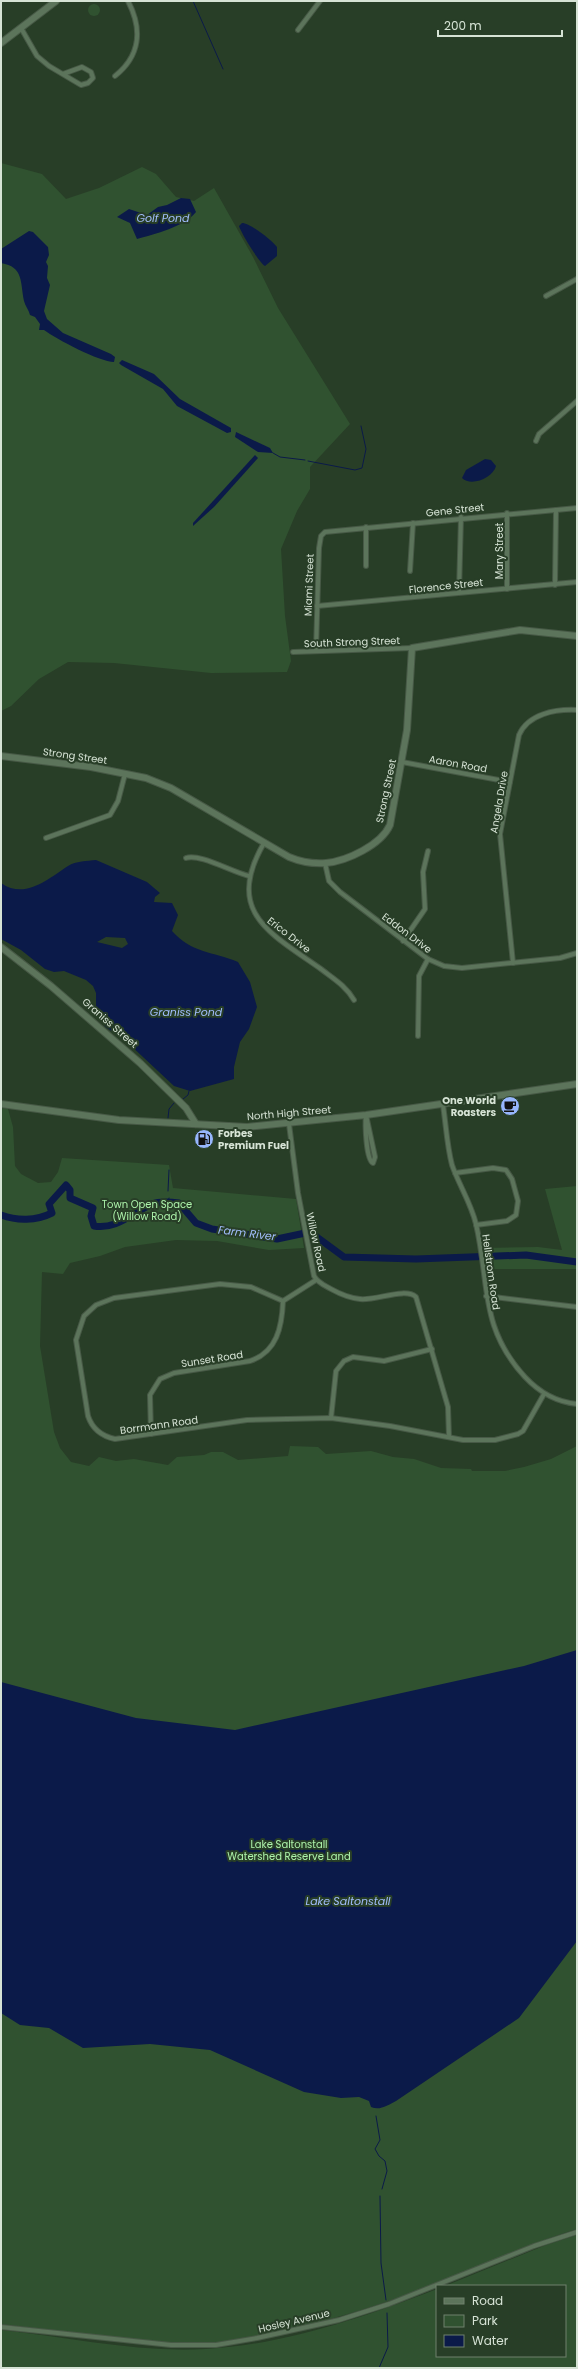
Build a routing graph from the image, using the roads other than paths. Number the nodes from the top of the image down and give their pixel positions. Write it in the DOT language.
graph roads {
  1 [pos="56,1"];
  2 [pos="128,1"];
  3 [pos="320,1"];
  4 [pos="21,28"];
  5 [pos="298,30"];
  6 [pos="1,43"];
  7 [pos="63,74"];
  8 [pos="115,76"];
  9 [pos="577,279"];
  10 [pos="546,296"];
  11 [pos="577,401"];
  12 [pos="536,441"];
  13 [pos="577,508"];
  14 [pos="556,510"];
  15 [pos="507,514"];
  16 [pos="461,517"];
  17 [pos="413,523"];
  18 [pos="366,527"];
  19 [pos="334,529"];
  20 [pos="366,566"];
  21 [pos="410,571"];
  22 [pos="577,582"];
  23 [pos="555,585"];
  24 [pos="507,589"];
  25 [pos="459,592"];
  26 [pos="317,606"];
  27 [pos="577,636"];
  28 [pos="412,648"];
  29 [pos="316,650"];
  30 [pos="293,652"];
  31 [pos="577,710"];
  32 [pos="1,756"];
  33 [pos="402,762"];
  34 [pos="125,774"];
  35 [pos="510,782"];
  36 [pos="46,838"];
  37 [pos="264,843"];
  38 [pos="428,851"];
  39 [pos="186,858"];
  40 [pos="325,863"];
  41 [pos="249,876"];
  42 [pos="403,941"];
  43 [pos="1,948"];
  44 [pos="577,953"];
  45 [pos="428,959"];
  46 [pos="513,963"];
  47 [pos="354,1000"];
  48 [pos="418,1036"];
  49 [pos="577,1084"];
  50 [pos="1,1104"];
  51 [pos="443,1105"];
  52 [pos="366,1115"];
  53 [pos="196,1124"];
  54 [pos="289,1124"];
  55 [pos="456,1173"];
  56 [pos="476,1225"];
  57 [pos="316,1280"];
  58 [pos="486,1296"];
  59 [pos="283,1301"];
  60 [pos="577,1307"];
  61 [pos="432,1349"];
  62 [pos="544,1394"];
  63 [pos="577,1404"];
  64 [pos="331,1418"];
  65 [pos="151,1434"];
  66 [pos="449,1437"];
  67 [pos="577,2232"];
  68 [pos="436,2285"];
  69 [pos="436,2285"];
  70 [pos="1,2327"];
  1 -- 4 [label="street"];
  2 -- 8 [label="street"];
  3 -- 5 [label="street"];
  4 -- 6 [label="street"];
  4 -- 7 [label="street"];
  7 -- 7 [label="street"];
  9 -- 10 [label="street"];
  11 -- 12 [label="street"];
  13 -- 14 [label="street, Gene Street"];
  14 -- 15 [label="street, Gene Street"];
  14 -- 23 [label="street"];
  15 -- 16 [label="street, Gene Street"];
  15 -- 24 [label="street, Mary Street"];
  16 -- 17 [label="street, Gene Street"];
  16 -- 25 [label="street"];
  17 -- 18 [label="street, Gene Street"];
  17 -- 21 [label="street"];
  18 -- 19 [label="street, Gene Street"];
  18 -- 20 [label="street"];
  19 -- 26 [label="street, Miami Street"];
  22 -- 23 [label="street, Florence Street"];
  23 -- 24 [label="street, Florence Street"];
  24 -- 25 [label="street, Florence Street"];
  25 -- 26 [label="street, Florence Street"];
  26 -- 29 [label="street, Miami Street"];
  27 -- 28 [label="street"];
  28 -- 29 [label="street, South Strong Street"];
  28 -- 33 [label="street, Strong Street"];
  29 -- 30 [label="street, South Strong Street"];
  31 -- 35 [label="street, Angela Drive"];
  32 -- 34 [label="street, Strong Street"];
  33 -- 35 [label="street, Aaron Road"];
  33 -- 40 [label="street, Strong Street"];
  34 -- 36 [label="street"];
  34 -- 37 [label="street, Strong Street"];
  35 -- 46 [label="street, Angela Drive"];
  37 -- 40 [label="street, Strong Street"];
  37 -- 41 [label="street, Erico Drive"];
  38 -- 42 [label="street"];
  39 -- 41 [label="street"];
  40 -- 42 [label="street, Eddon Drive"];
  41 -- 47 [label="street, Erico Drive"];
  42 -- 45 [label="street, Eddon Drive"];
  43 -- 53 [label="street, Graniss Street"];
  44 -- 46 [label="street, Eddon Drive"];
  45 -- 46 [label="street, Eddon Drive"];
  45 -- 48 [label="street"];
  49 -- 51 [label="street, North High Street"];
  50 -- 53 [label="street, North High Street"];
  51 -- 52 [label="street, North High Street"];
  51 -- 55 [label="street, Hellstrom Road"];
  52 -- 52 [label="street"];
  52 -- 54 [label="street, North High Street"];
  53 -- 54 [label="street, North High Street"];
  54 -- 57 [label="street, Willow Road"];
  55 -- 56 [label="street, Hellstrom Road"];
  55 -- 56 [label="street"];
  56 -- 58 [label="street, Hellstrom Road"];
  57 -- 59 [label="street"];
  57 -- 61 [label="street, Willow Road"];
  58 -- 60 [label="street"];
  58 -- 62 [label="street, Hellstrom Road"];
  59 -- 65 [label="street, Sunset Road"];
  59 -- 65 [label="street, Borrmann Road"];
  61 -- 64 [label="street"];
  61 -- 66 [label="street, Willow Road"];
  62 -- 63 [label="street, Hellstrom Road"];
  62 -- 66 [label="street, Borrmann Road"];
  64 -- 65 [label="street, Borrmann Road"];
  64 -- 66 [label="street, Borrmann Road"];
  67 -- 69 [label="street, Hosley Avenue"];
  68 -- 70 [label="street, Hosley Avenue"];
}
